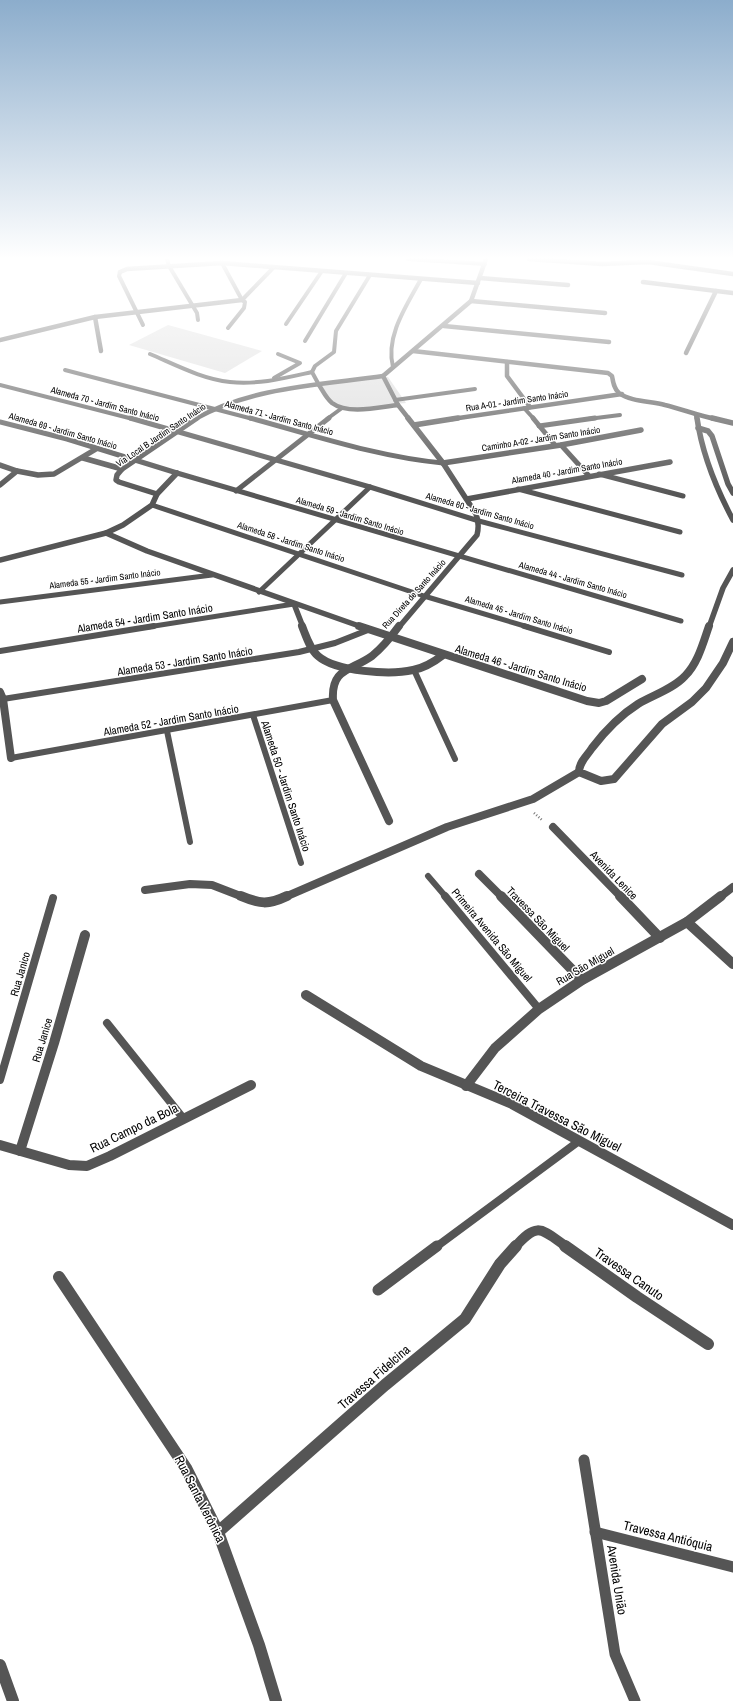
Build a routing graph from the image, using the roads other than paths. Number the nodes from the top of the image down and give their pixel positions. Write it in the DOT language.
graph roads {
  1 [pos="99,338"];
  2 [pos="307,338"];
  3 [pos="335,338"];
  4 [pos="393,338"];
  5 [pos="429,338"];
  6 [pos="572,338"];
  7 [pos="693,338"];
  8 [pos="305,341"];
  9 [pos="609,342"];
  10 [pos="101,351"];
  11 [pos="413,351"];
  12 [pos="686,352"];
  13 [pos="150,354"];
  14 [pos="278,354"];
  15 [pos="507,362"];
  16 [pos="393,367"];
  17 [pos="65,370"];
  18 [pos="312,372"];
  19 [pos="383,376"];
  20 [pos="269,381"];
  21 [pos="0,385"];
  22 [pos="319,385"];
  23 [pos="475,390"];
  24 [pos="622,394"];
  25 [pos="397,402"];
  26 [pos="342,408"];
  27 [pos="527,408"];
  28 [pos="216,409"];
  29 [pos="620,415"];
  30 [pos="696,415"];
  31 [pos="0,422"];
  32 [pos="733,423"];
  33 [pos="414,425"];
  34 [pos="539,426"];
  35 [pos="698,428"];
  36 [pos="641,430"];
  37 [pos="177,432"];
  38 [pos="307,434"];
  39 [pos="558,445"];
  40 [pos="96,449"];
  41 [pos="83,458"];
  42 [pos="274,460"];
  43 [pos="135,461"];
  44 [pos="670,462"];
  45 [pos="443,463"];
  46 [pos="0,465"];
  47 [pos="122,469"];
  48 [pos="18,471"];
  49 [pos="177,473"];
  50 [pos="599,474"];
  51 [pos="589,476"];
  52 [pos="0,485"];
  53 [pos="370,487"];
  54 [pos="518,489"];
  55 [pos="236,491"];
  56 [pos="733,493"];
  57 [pos="157,494"];
  58 [pos="683,496"];
  59 [pos="467,499"];
  60 [pos="152,505"];
  61 [pos="335,519"];
  62 [pos="733,520"];
  63 [pos="480,521"];
  64 [pos="680,532"];
  65 [pos="106,533"];
  66 [pos="299,553"];
  67 [pos="460,557"];
  68 [pos="0,560"];
  69 [pos="733,570"];
  70 [pos="212,575"];
  71 [pos="682,575"];
  72 [pos="259,592"];
  73 [pos="424,596"];
  74 [pos="0,602"];
  75 [pos="294,604"];
  76 [pos="681,621"];
  77 [pos="368,630"];
  78 [pos="390,637"];
  79 [pos="733,642"];
  80 [pos="0,650"];
  81 [pos="313,650"];
  82 [pos="609,652"];
  83 [pos="443,655"];
  84 [pos="349,668"];
  85 [pos="414,670"];
  86 [pos="642,679"];
  87 [pos="1,696"];
  88 [pos="333,700"];
  89 [pos="253,715"];
  90 [pos="167,731"];
  91 [pos="11,758"];
  92 [pos="455,760"];
  93 [pos="579,772"];
  94 [pos="389,821"];
  95 [pos="553,827"];
  96 [pos="190,842"];
  97 [pos="301,863"];
  98 [pos="479,874"];
  99 [pos="428,876"];
  100 [pos="733,888"];
  101 [pos="145,890"];
  102 [pos="53,898"];
  103 [pos="687,922"];
  104 [pos="85,935"];
  105 [pos="660,938"];
  106 [pos="733,964"];
  107 [pos="582,980"];
  108 [pos="306,995"];
  109 [pos="539,1008"];
  110 [pos="107,1022"];
  111 [pos="0,1080"];
  112 [pos="251,1085"];
  113 [pos="466,1086"];
  114 [pos="183,1118"];
  115 [pos="579,1141"];
  116 [pos="0,1145"];
  117 [pos="20,1151"];
  118 [pos="733,1225"];
  119 [pos="533,1231"];
  120 [pos="58,1277"];
  121 [pos="378,1290"];
  122 [pos="708,1344"];
  123 [pos="584,1460"];
  124 [pos="218,1532"];
  125 [pos="595,1532"];
  126 [pos="733,1567"];
  127 [pos="0,1665"];
  128 [pos="13,1701"];
  129 [pos="276,1701"];
  130 [pos="636,1701"];
  1 -- 10 [label="street"];
  2 -- 8 [label="lane"];
  3 -- 18 [label="lane"];
  4 -- 16 [label="lane"];
  5 -- 11 [label="street"];
  6 -- 9 [label="street"];
  7 -- 12 [label="street"];
  11 -- 15 [label="street"];
  11 -- 16 [label="street"];
  13 -- 20 [label="lane"];
  14 -- 20 [label="lane"];
  15 -- 24 [label="street"];
  15 -- 27 [label="street"];
  16 -- 19 [label="street"];
  17 -- 28 [label="lane, Alameda 71 - Jardim Santo Inácio"];
  18 -- 20 [label="lane"];
  18 -- 22 [label="lane"];
  19 -- 22 [label="street, Via Local B Jardim Santo Inácio"];
  19 -- 25 [label="street"];
  21 -- 37 [label="lane, Alameda 70 - Jardim Santo Inácio"];
  22 -- 26 [label="street"];
  22 -- 28 [label="street, Via Local B Jardim Santo Inácio"];
  23 -- 25 [label="lane"];
  24 -- 27 [label="street, Rua A-01 - Jardim Santo Inácio"];
  24 -- 30 [label="street"];
  25 -- 26 [label="street"];
  25 -- 33 [label="street"];
  26 -- 38 [label="lane"];
  27 -- 33 [label="street, Rua A-01 - Jardim Santo Inácio"];
  27 -- 34 [label="lane"];
  28 -- 37 [label="street, Via Local B Jardim Santo Inácio"];
  28 -- 38 [label="lane, Alameda 71 - Jardim Santo Inácio"];
  29 -- 34 [label="lane"];
  30 -- 32 [label="street"];
  30 -- 35 [label="street"];
  31 -- 40 [label="lane, Alameda 69 - Jardim Santo Inácio"];
  33 -- 45 [label="street"];
  34 -- 39 [label="lane"];
  35 -- 56 [label="street"];
  35 -- 62 [label="street"];
  36 -- 39 [label="street, Caminho A-02 - Jardim Santo Inácio"];
  37 -- 42 [label="lane, Alameda 70 - Jardim Santo Inácio"];
  37 -- 43 [label="street, Via Local B Jardim Santo Inácio"];
  38 -- 42 [label="lane"];
  38 -- 45 [label="lane, Alameda 71 - Jardim Santo Inácio"];
  39 -- 45 [label="street, Caminho A-02 - Jardim Santo Inácio"];
  39 -- 51 [label="lane"];
  40 -- 41 [label="street"];
  40 -- 43 [label="lane, Alameda 69 - Jardim Santo Inácio"];
  41 -- 47 [label="street"];
  41 -- 48 [label="street"];
  42 -- 53 [label="lane, Alameda 60 - Jardim Santo Inácio"];
  42 -- 55 [label="lane"];
  43 -- 47 [label="street, Via Local B Jardim Santo Inácio"];
  43 -- 49 [label="lane, Alameda 69 - Jardim Santo Inácio"];
  44 -- 50 [label="street, Alameda 40 - Jardim Santo Inácio"];
  45 -- 59 [label="street"];
  46 -- 48 [label="street"];
  47 -- 57 [label="street, Via Local B Jardim Santo Inácio"];
  48 -- 52 [label="street"];
  49 -- 55 [label="lane, Alameda 69 - Jardim Santo Inácio"];
  49 -- 57 [label="street"];
  50 -- 51 [label="street, Alameda 40 - Jardim Santo Inácio"];
  50 -- 58 [label="lane"];
  51 -- 54 [label="street, Alameda 40 - Jardim Santo Inácio"];
  53 -- 61 [label="lane"];
  53 -- 63 [label="lane, Alameda 60 - Jardim Santo Inácio"];
  54 -- 59 [label="street, Alameda 40 - Jardim Santo Inácio"];
  54 -- 64 [label="lane"];
  55 -- 61 [label="lane, Alameda 59 - Jardim Santo Inácio"];
  57 -- 60 [label="street"];
  59 -- 63 [label="street"];
  60 -- 65 [label="street"];
  60 -- 66 [label="lane, Alameda 58 - Jardim Santo Inácio"];
  61 -- 66 [label="lane"];
  61 -- 67 [label="lane, Alameda 59 - Jardim Santo Inácio"];
  63 -- 67 [label="street, Rua Direta de Santo Inácio"];
  63 -- 71 [label="lane, Alameda 60 - Jardim Santo Inácio"];
  65 -- 68 [label="street"];
  65 -- 70 [label="street, Rua Direta de Santo Inácio"];
  66 -- 72 [label="lane"];
  66 -- 73 [label="lane, Alameda 58 - Jardim Santo Inácio"];
  67 -- 73 [label="street, Rua Direta de Santo Inácio"];
  67 -- 76 [label="lane, Alameda 44 - Jardim Santo Inácio"];
  69 -- 93 [label="street"];
  70 -- 72 [label="street, Rua Direta de Santo Inácio"];
  70 -- 74 [label="lane, Alameda 55 - Jardim Santo Inácio"];
  72 -- 75 [label="street, Rua Direta de Santo Inácio"];
  73 -- 78 [label="street, Rua Direta de Santo Inácio"];
  73 -- 82 [label="lane, Alameda 45 - Jardim Santo Inácio"];
  75 -- 77 [label="street, Rua Direta de Santo Inácio"];
  75 -- 80 [label="lane, Alameda 54 - Jardim Santo Inácio"];
  75 -- 81 [label="street"];
  77 -- 78 [label="street, Rua Direta de Santo Inácio"];
  77 -- 81 [label="lane, Alameda 53 - Jardim Santo Inácio"];
  78 -- 83 [label="street, Alameda 46 - Jardim Santo Inácio"];
  78 -- 84 [label="street"];
  79 -- 93 [label="street"];
  81 -- 84 [label="street"];
  81 -- 87 [label="lane, Alameda 53 - Jardim Santo Inácio"];
  83 -- 85 [label="street"];
  83 -- 86 [label="street, Alameda 46 - Jardim Santo Inácio"];
  84 -- 85 [label="street"];
  84 -- 88 [label="street"];
  85 -- 92 [label="lane"];
  87 -- 91 [label="street"];
  88 -- 89 [label="lane, Alameda 52 - Jardim Santo Inácio"];
  88 -- 94 [label="street"];
  89 -- 90 [label="lane, Alameda 52 - Jardim Santo Inácio"];
  89 -- 97 [label="lane, Alameda 50 - Jardim Santo Inácio"];
  90 -- 91 [label="lane, Alameda 52 - Jardim Santo Inácio"];
  90 -- 96 [label="lane"];
  93 -- 101 [label="street"];
  95 -- 105 [label="street, Avenida Lenice"];
  98 -- 107 [label="street, Travessa São Miguel"];
  99 -- 109 [label="lane, Primeira Avenida São Miguel"];
  100 -- 103 [label="street, Rua São Miguel"];
  102 -- 111 [label="lane, Rua Janico"];
  103 -- 105 [label="street, Rua São Miguel"];
  103 -- 106 [label="street"];
  104 -- 117 [label="street, Rua Janice"];
  105 -- 107 [label="street, Rua São Miguel"];
  107 -- 109 [label="street, Rua São Miguel"];
  108 -- 113 [label="street, Terceira Travessa São Miguel"];
  109 -- 113 [label="street, Rua São Miguel"];
  110 -- 114 [label="lane"];
  112 -- 114 [label="street, Rua Campo da Bola"];
  113 -- 115 [label="street, Terceira Travessa São Miguel"];
  114 -- 117 [label="street, Rua Campo da Bola"];
  115 -- 118 [label="street, Terceira Travessa São Miguel"];
  115 -- 121 [label="lane"];
  116 -- 117 [label="street, Rua Campo da Bola"];
  119 -- 122 [label="street, Travessa Canuto"];
  119 -- 124 [label="street, Travessa Fidelcina"];
  120 -- 124 [label="street, Rua Santa Verônica"];
  123 -- 125 [label="lane, Avenida União"];
  124 -- 129 [label="street, Rua Santa Verônica"];
  125 -- 126 [label="lane, Travessa Antióquia"];
  125 -- 130 [label="lane, Avenida União"];
  127 -- 128 [label="street"];
}
